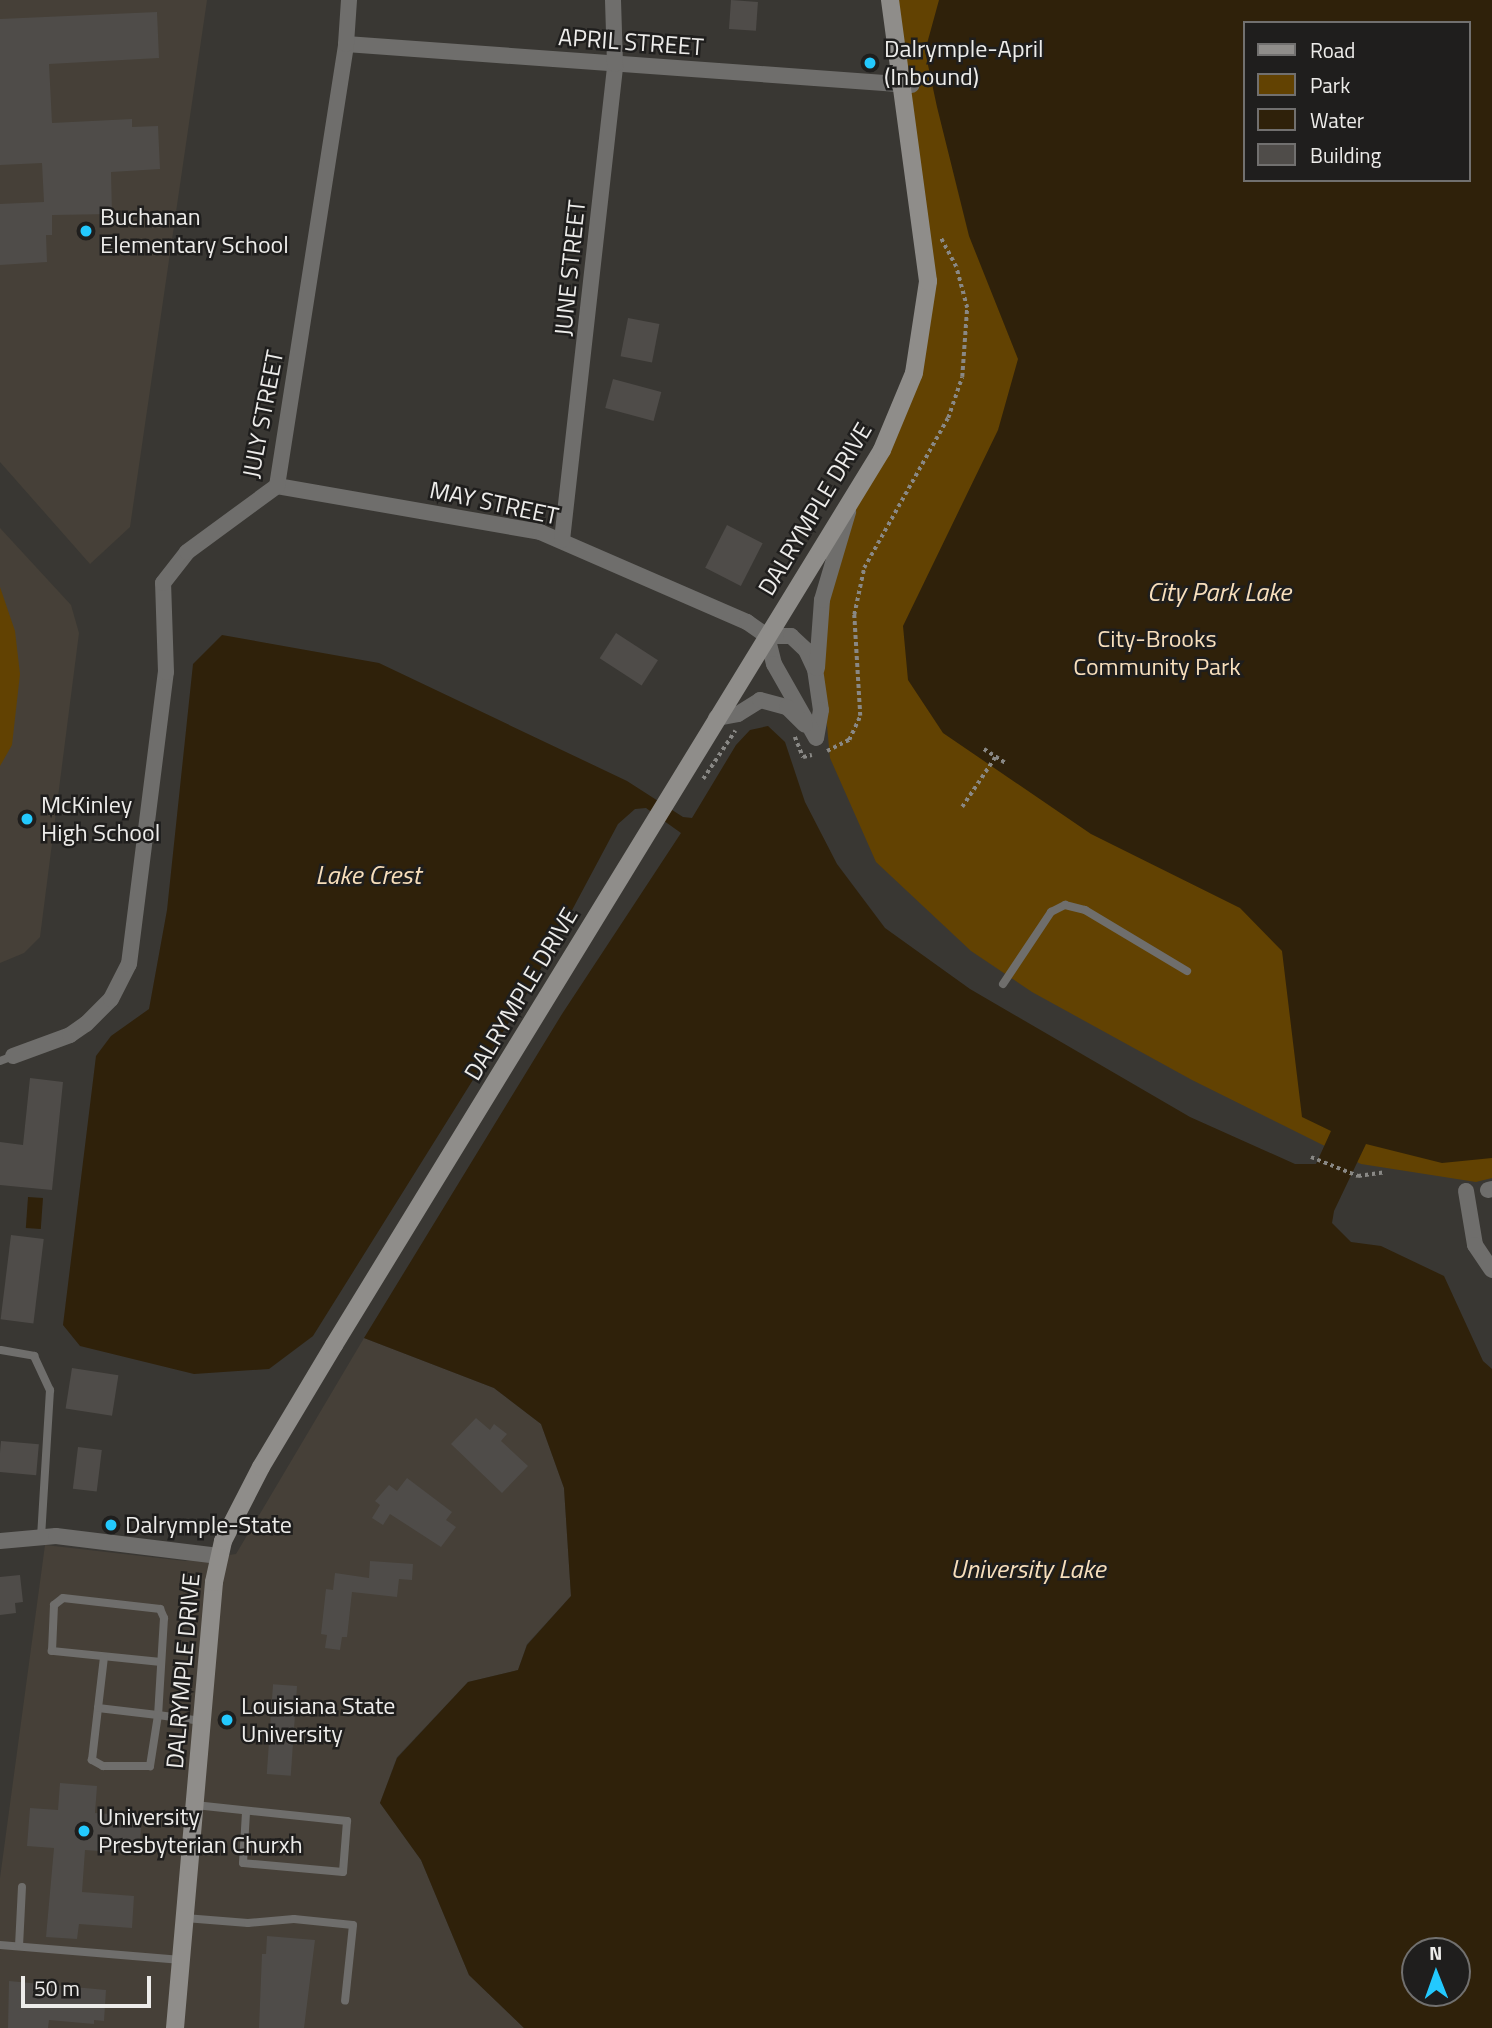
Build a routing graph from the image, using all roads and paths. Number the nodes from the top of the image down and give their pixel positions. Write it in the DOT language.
graph roads {
  1 [pos="349,0"];
  2 [pos="613,0"];
  3 [pos="890,0"];
  4 [pos="346,44"];
  5 [pos="615,64"];
  6 [pos="905,85"];
  7 [pos="277,486"];
  8 [pos="850,502"];
  9 [pos="562,540"];
  10 [pos="767,636"];
  11 [pos="817,681"];
  12 [pos="860,716"];
  13 [pos="716,718"];
  14 [pos="743,723"];
  15 [pos="800,730"];
  16 [pos="834,749"];
  17 [pos="984,749"];
  18 [pos="803,757"];
  19 [pos="996,757"];
  20 [pos="1007,764"];
  21 [pos="697,788"];
  22 [pos="962,807"];
  23 [pos="1187,971"];
  24 [pos="1003,984"];
  25 [pos="7,1059"];
  26 [pos="1311,1157"];
  27 [pos="1385,1172"];
  28 [pos="1466,1191"];
  29 [pos="1492,1270"];
  30 [pos="1,1350"];
  31 [pos="41,1536"];
  32 [pos="0,1541"];
  33 [pos="219,1556"];
  34 [pos="104,1657"];
  35 [pos="161,1662"];
  36 [pos="98,1708"];
  37 [pos="158,1715"];
  38 [pos="202,1721"];
  39 [pos="195,1805"];
  40 [pos="246,1813"];
  41 [pos="22,1887"];
  42 [pos="185,1918"];
  43 [pos="0,1945"];
  44 [pos="19,1946"];
  45 [pos="181,1960"];
  46 [pos="345,2001"];
  47 [pos="175,2028"];
  1 -- 4 [label="street, JULY STREET"];
  2 -- 5 [label="street, JUNE STREET"];
  3 -- 6 [label="street, DALRYMPLE DRIVE"];
  4 -- 5 [label="street, APRIL STREET"];
  4 -- 7 [label="street, JULY STREET"];
  5 -- 6 [label="street, APRIL STREET"];
  5 -- 9 [label="street, JUNE STREET"];
  6 -- 8 [label="street, DALRYMPLE DRIVE"];
  7 -- 9 [label="street, MAY STREET"];
  7 -- 25 [label="street, JULY STREET"];
  8 -- 10 [label="street, DALRYMPLE DRIVE"];
  8 -- 11 [label="street"];
  9 -- 10 [label="street, MAY STREET"];
  10 -- 11 [label="street, MAY STREET"];
  10 -- 13 [label="street, DALRYMPLE DRIVE"];
  10 -- 15 [label="street"];
  11 -- 15 [label="street, MAY STREET"];
  12 -- 16 [label="path"];
  13 -- 15 [label="street"];
  13 -- 33 [label="street, DALRYMPLE DRIVE"];
  14 -- 21 [label="path"];
  15 -- 18 [label="path"];
  17 -- 19 [label="path"];
  19 -- 20 [label="path"];
  19 -- 22 [label="path"];
  23 -- 24 [label="lane"];
  26 -- 27 [label="path"];
  28 -- 29 [label="street"];
  30 -- 31 [label="lane"];
  31 -- 32 [label="street"];
  31 -- 33 [label="street"];
  33 -- 38 [label="street, DALRYMPLE DRIVE"];
  34 -- 35 [label="lane"];
  34 -- 35 [label="lane"];
  34 -- 36 [label="lane"];
  35 -- 37 [label="lane"];
  36 -- 37 [label="lane"];
  36 -- 37 [label="lane"];
  37 -- 38 [label="lane"];
  38 -- 39 [label="street, DALRYMPLE DRIVE"];
  39 -- 40 [label="lane"];
  39 -- 42 [label="street, DALRYMPLE DRIVE"];
  40 -- 40 [label="lane"];
  41 -- 44 [label="lane"];
  42 -- 45 [label="street, DALRYMPLE DRIVE"];
  42 -- 46 [label="lane"];
  43 -- 44 [label="lane"];
  44 -- 45 [label="lane"];
  45 -- 47 [label="street, DALRYMPLE DRIVE"];
}
